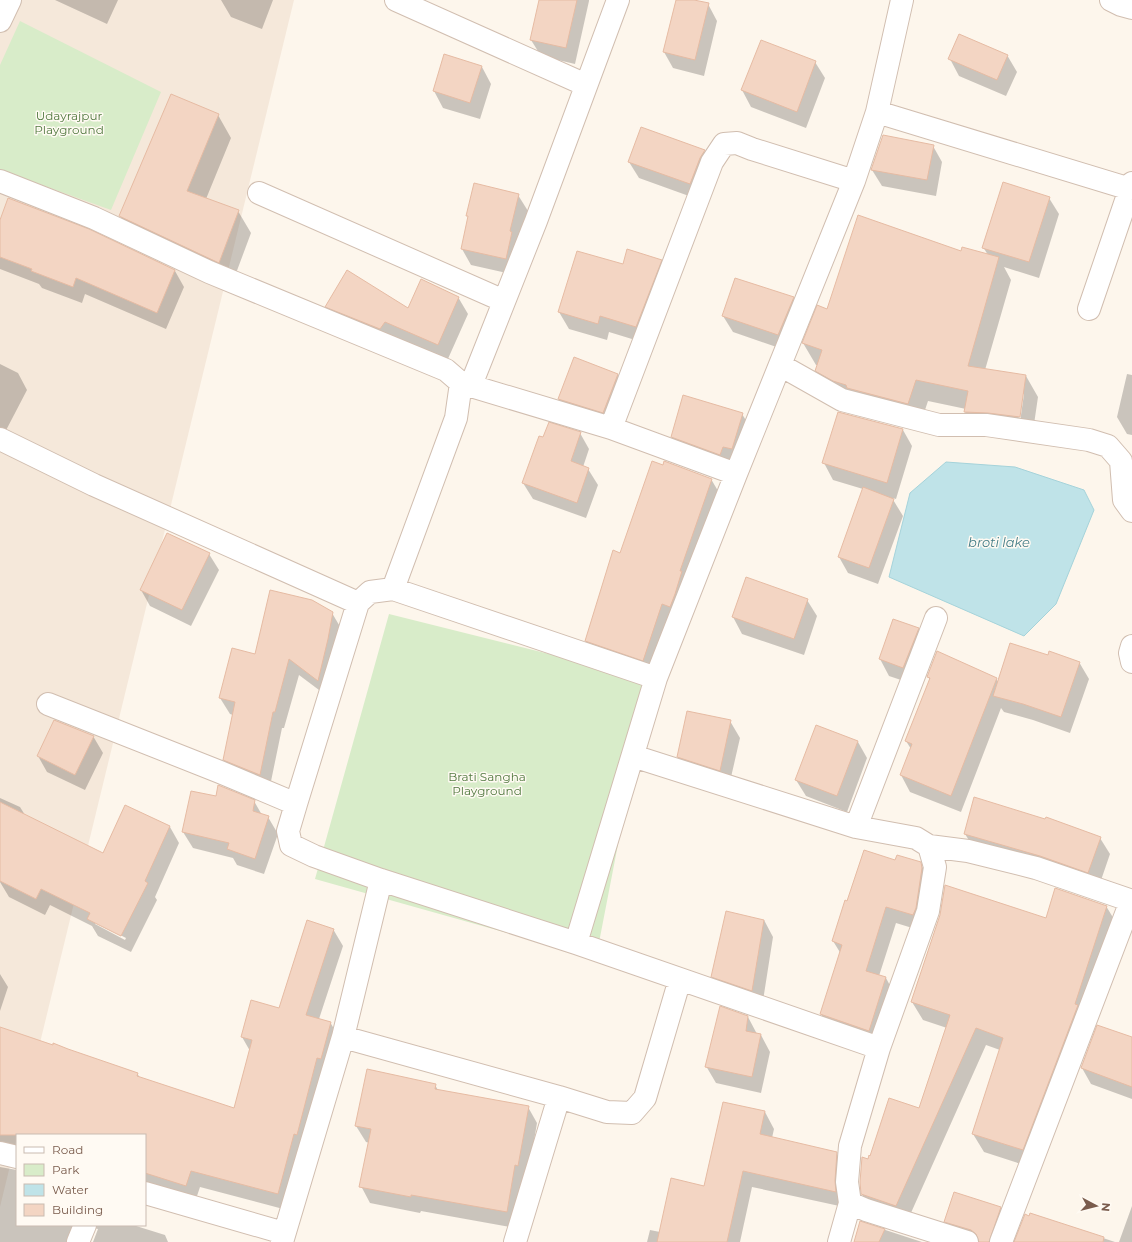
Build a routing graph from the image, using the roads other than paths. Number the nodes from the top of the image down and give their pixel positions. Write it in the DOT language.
graph roads {
  1 [pos="396,0"];
  2 [pos="618,0"];
  3 [pos="902,0"];
  4 [pos="1111,0"];
  5 [pos="1132,8"];
  6 [pos="586,85"];
  7 [pos="877,112"];
  8 [pos="0,181"];
  9 [pos="854,181"];
  10 [pos="1131,186"];
  11 [pos="259,193"];
  12 [pos="504,301"];
  13 [pos="1089,309"];
  14 [pos="780,365"];
  15 [pos="466,384"];
  16 [pos="611,428"];
  17 [pos="0,439"];
  18 [pos="736,474"];
  19 [pos="1132,511"];
  20 [pos="393,589"];
  21 [pos="358,603"];
  22 [pos="936,618"];
  23 [pos="1132,646"];
  24 [pos="1132,662"];
  25 [pos="656,678"];
  26 [pos="48,704"];
  27 [pos="633,756"];
  28 [pos="296,804"];
  29 [pos="856,827"];
  30 [pos="929,846"];
  31 [pos="381,880"];
  32 [pos="1131,901"];
  33 [pos="576,943"];
  34 [pos="680,979"];
  35 [pos="344,1036"];
  36 [pos="879,1048"];
  37 [pos="559,1097"];
  38 [pos="0,1153"];
  39 [pos="16,1157"];
  40 [pos="146,1193"];
  41 [pos="850,1203"];
  42 [pos="85,1226"];
  43 [pos="283,1238"];
  44 [pos="78,1242"];
  45 [pos="515,1242"];
  46 [pos="839,1242"];
  47 [pos="967,1242"];
  48 [pos="1002,1242"];
  1 -- 6 [label="street"];
  2 -- 6 [label="street"];
  3 -- 7 [label="street"];
  4 -- 5 [label="street"];
  6 -- 12 [label="street"];
  7 -- 9 [label="street"];
  7 -- 10 [label="street"];
  8 -- 15 [label="street"];
  9 -- 14 [label="street"];
  9 -- 16 [label="street"];
  10 -- 13 [label="street"];
  11 -- 12 [label="street"];
  12 -- 15 [label="street"];
  14 -- 18 [label="street"];
  14 -- 19 [label="street"];
  15 -- 16 [label="street"];
  15 -- 20 [label="street"];
  16 -- 18 [label="street"];
  17 -- 21 [label="street"];
  18 -- 25 [label="street"];
  20 -- 21 [label="street"];
  20 -- 25 [label="street"];
  21 -- 28 [label="street"];
  22 -- 29 [label="street"];
  23 -- 24 [label="street"];
  25 -- 27 [label="street"];
  26 -- 28 [label="street"];
  27 -- 29 [label="street"];
  27 -- 33 [label="street"];
  28 -- 31 [label="street"];
  29 -- 30 [label="street"];
  30 -- 32 [label="street"];
  30 -- 36 [label="street"];
  31 -- 33 [label="street"];
  31 -- 35 [label="street"];
  32 -- 48 [label="street"];
  33 -- 34 [label="street"];
  34 -- 36 [label="street"];
  34 -- 37 [label="street"];
  35 -- 37 [label="street"];
  35 -- 43 [label="street"];
  36 -- 41 [label="street"];
  37 -- 45 [label="street"];
  38 -- 39 [label="street"];
  40 -- 43 [label="street"];
  41 -- 46 [label="street"];
  41 -- 47 [label="street"];
  42 -- 44 [label="street"];
}
